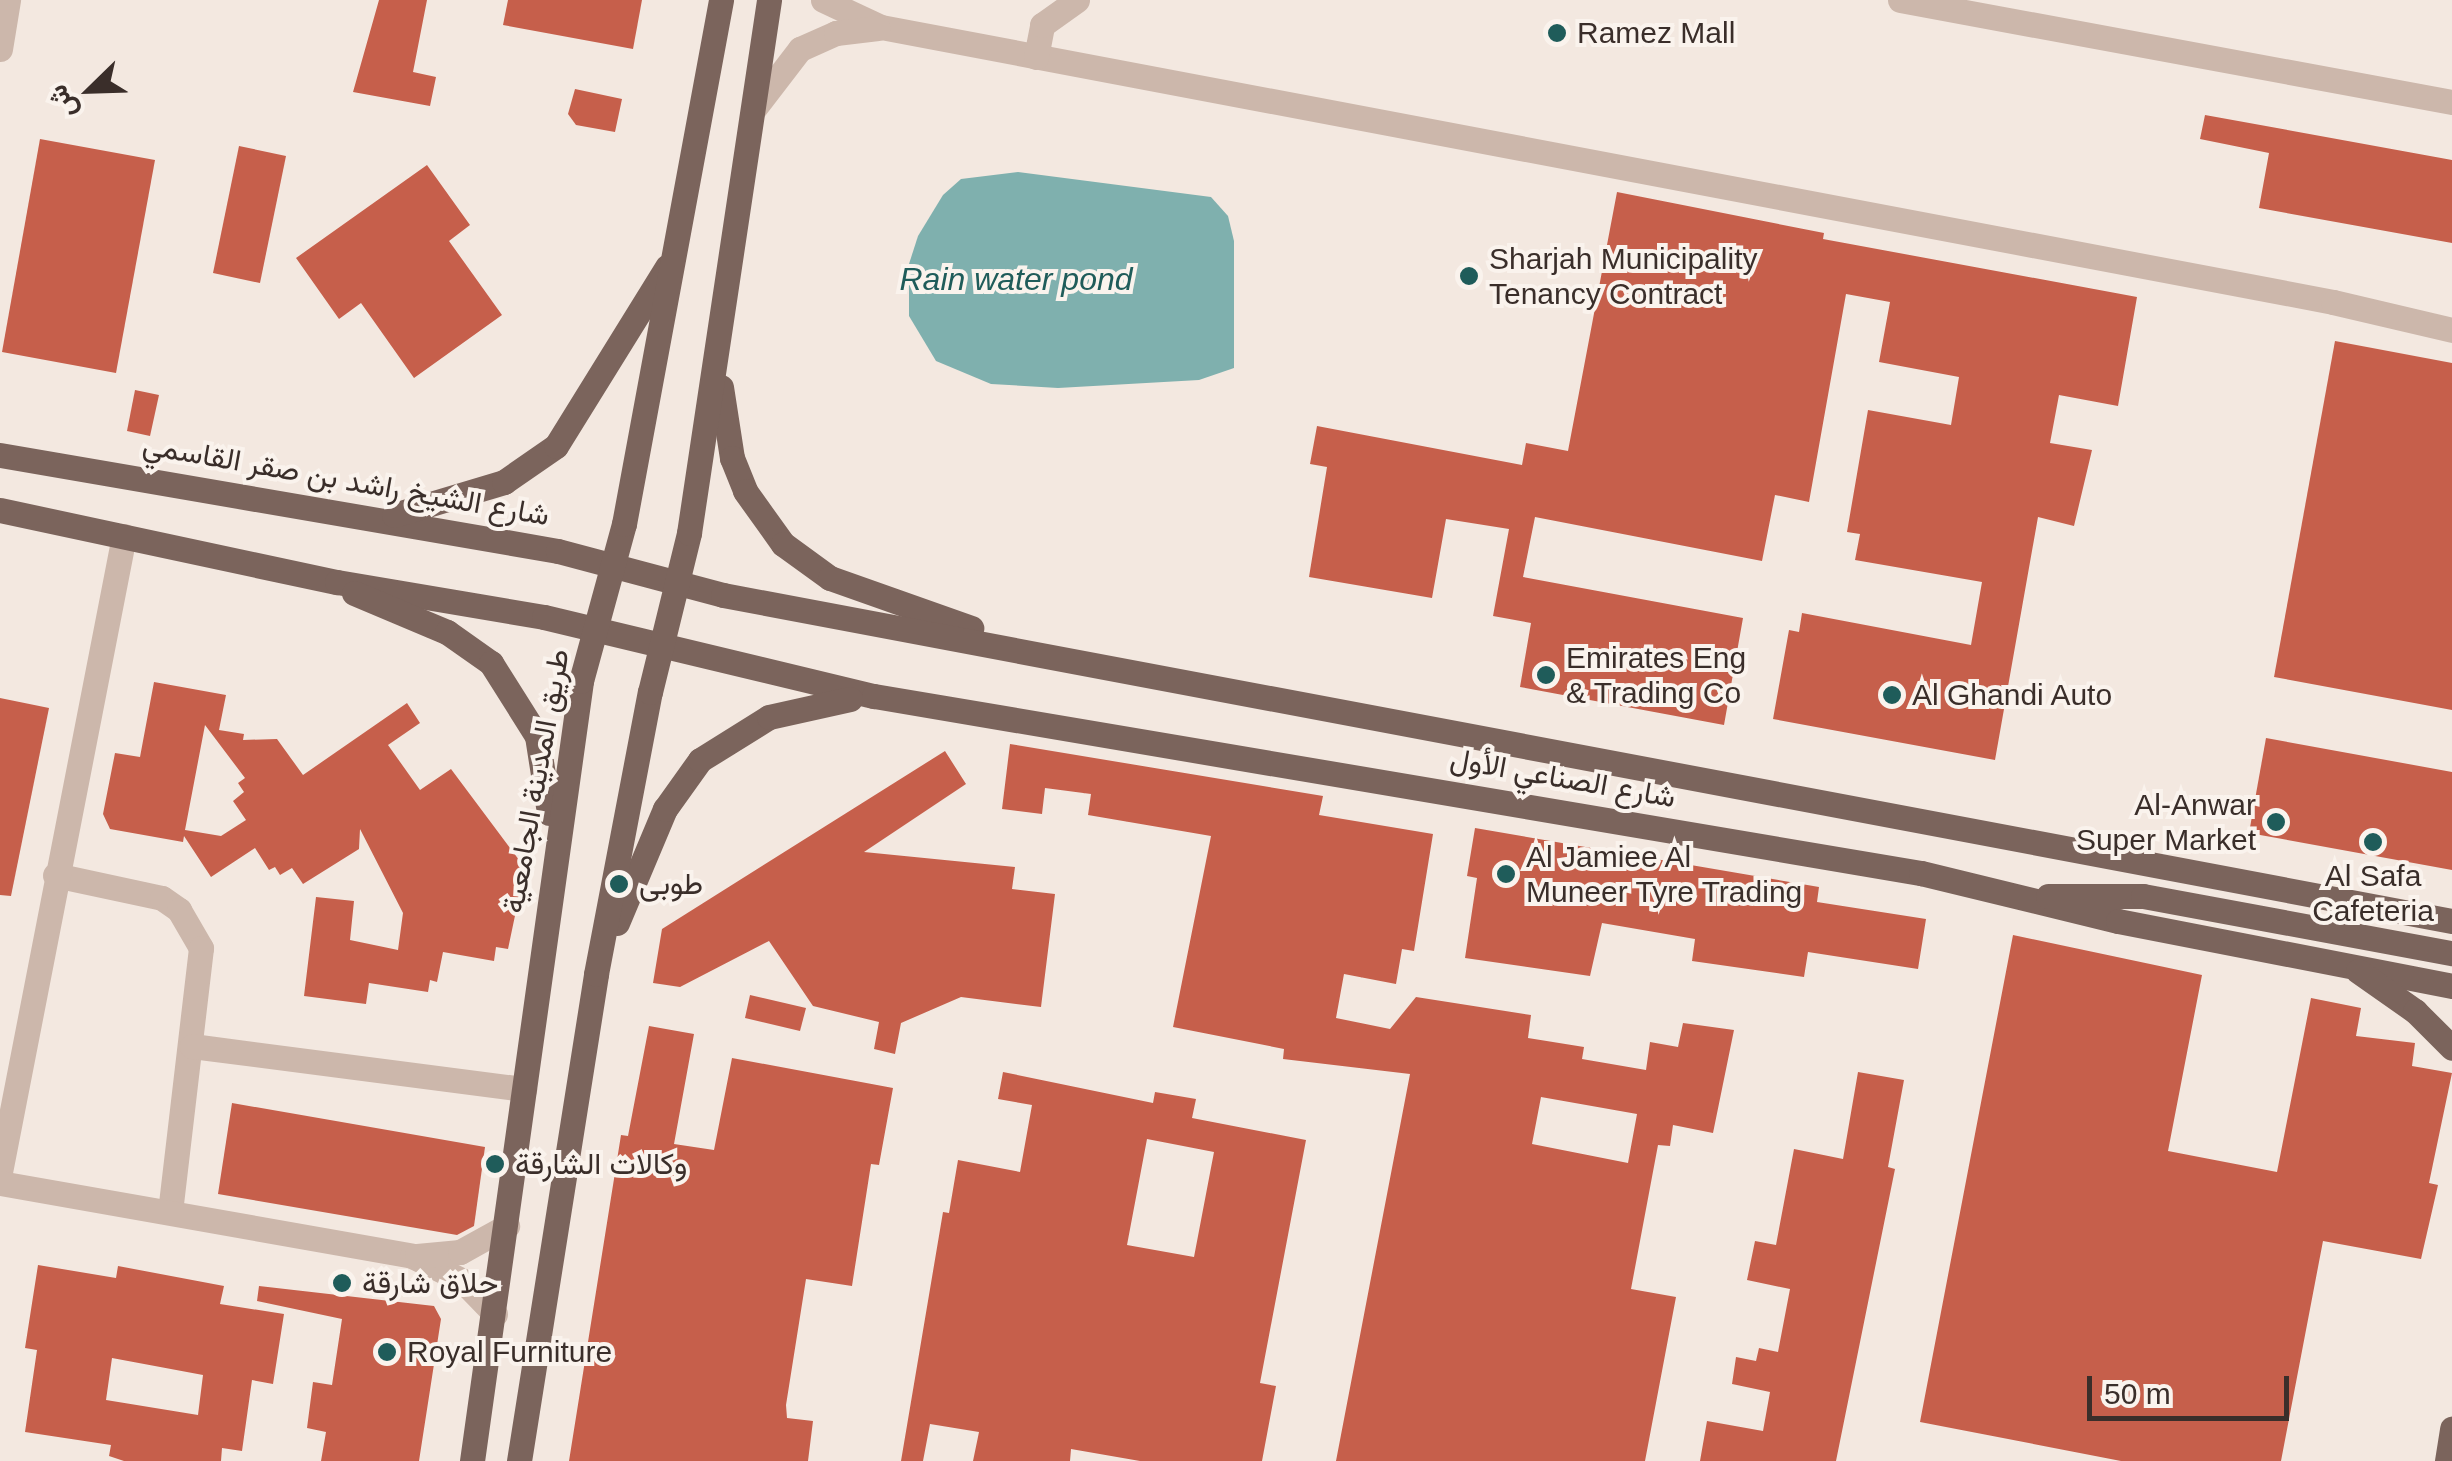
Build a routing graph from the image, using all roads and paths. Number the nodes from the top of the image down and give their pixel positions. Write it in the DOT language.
graph roads {
  1 [pos="8,0"];
  2 [pos="721,0"];
  3 [pos="770,0"];
  4 [pos="823,0"];
  5 [pos="1077,0"];
  6 [pos="1900,0"];
  7 [pos="880,27"];
  8 [pos="0,49"];
  9 [pos="1036,57"];
  10 [pos="2452,102"];
  11 [pos="753,110"];
  12 [pos="672,259"];
  13 [pos="2452,318"];
  14 [pos="2420,324"];
  15 [pos="2452,330"];
  16 [pos="718,352"];
  17 [pos="0,455"];
  18 [pos="0,510"];
  19 [pos="384,518"];
  20 [pos="124,536"];
  21 [pos="614,566"];
  22 [pos="337,582"];
  23 [pos="678,583"];
  24 [pos="596,631"];
  25 [pos="660,649"];
  26 [pos="1046,654"];
  27 [pos="874,696"];
  28 [pos="55,874"];
  29 [pos="550,874"];
  30 [pos="2038,897"];
  31 [pos="2452,921"];
  32 [pos="2452,953"];
  33 [pos="2350,965"];
  34 [pos="596,974"];
  35 [pos="2452,986"];
  36 [pos="192,1046"];
  37 [pos="2452,1048"];
  38 [pos="524,1089"];
  39 [pos="0,1172"];
  40 [pos="0,1182"];
  41 [pos="170,1210"];
  42 [pos="508,1226"];
  43 [pos="412,1256"];
  44 [pos="495,1314"];
  45 [pos="2452,1428"];
  46 [pos="472,1461"];
  47 [pos="518,1461"];
  48 [pos="2447,1461"];
  1 -- 8 [label="street"];
  2 -- 12 [label="main road, طريق المدينة الجامعية"];
  3 -- 11 [label="main road"];
  4 -- 7 [label="street"];
  5 -- 9 [label="street"];
  6 -- 10 [label="street"];
  7 -- 9 [label="street"];
  7 -- 11 [label="street"];
  9 -- 14 [label="street"];
  11 -- 16 [label="main road"];
  12 -- 19 [label="main road"];
  12 -- 21 [label="main road, طريق المدينة الجامعية"];
  13 -- 14 [label="street"];
  14 -- 15 [label="street"];
  16 -- 23 [label="main road"];
  16 -- 26 [label="main road"];
  17 -- 19 [label="main road, شارع الشيخ راشد بن صقر القاسمي"];
  18 -- 20 [label="main road"];
  19 -- 21 [label="main road, شارع الشيخ راشد بن صقر القاسمي"];
  20 -- 22 [label="main road"];
  20 -- 28 [label="street"];
  21 -- 23 [label="main road, شارع الشيخ راشد بن صقر القاسمي"];
  21 -- 24 [label="main road, طريق المدينة الجامعية"];
  22 -- 24 [label="main road"];
  22 -- 29 [label="main road"];
  23 -- 25 [label="main road"];
  23 -- 26 [label="main road, شارع الصناعي الأول"];
  24 -- 25 [label="main road"];
  24 -- 29 [label="main road, طريق المدينة الجامعية"];
  25 -- 27 [label="main road, شارع الصناعي الأول"];
  25 -- 34 [label="main road"];
  26 -- 31 [label="main road, شارع الصناعي الأول"];
  27 -- 30 [label="main road, شارع الصناعي الأول"];
  27 -- 34 [label="main road"];
  28 -- 36 [label="street"];
  28 -- 39 [label="street"];
  29 -- 38 [label="main road, طريق المدينة الجامعية"];
  30 -- 32 [label="main road"];
  30 -- 33 [label="main road, شارع الصناعي الأول"];
  33 -- 35 [label="main road, شارع الصناعي الأول"];
  33 -- 37 [label="main road"];
  34 -- 47 [label="main road"];
  36 -- 38 [label="street"];
  36 -- 41 [label="street"];
  38 -- 42 [label="main road, طريق المدينة الجامعية"];
  40 -- 41 [label="street"];
  41 -- 43 [label="street"];
  42 -- 43 [label="street"];
  42 -- 44 [label="main road, طريق المدينة الجامعية"];
  43 -- 44 [label="street"];
  44 -- 46 [label="main road, طريق المدينة الجامعية"];
  45 -- 48 [label="main road"];
}
